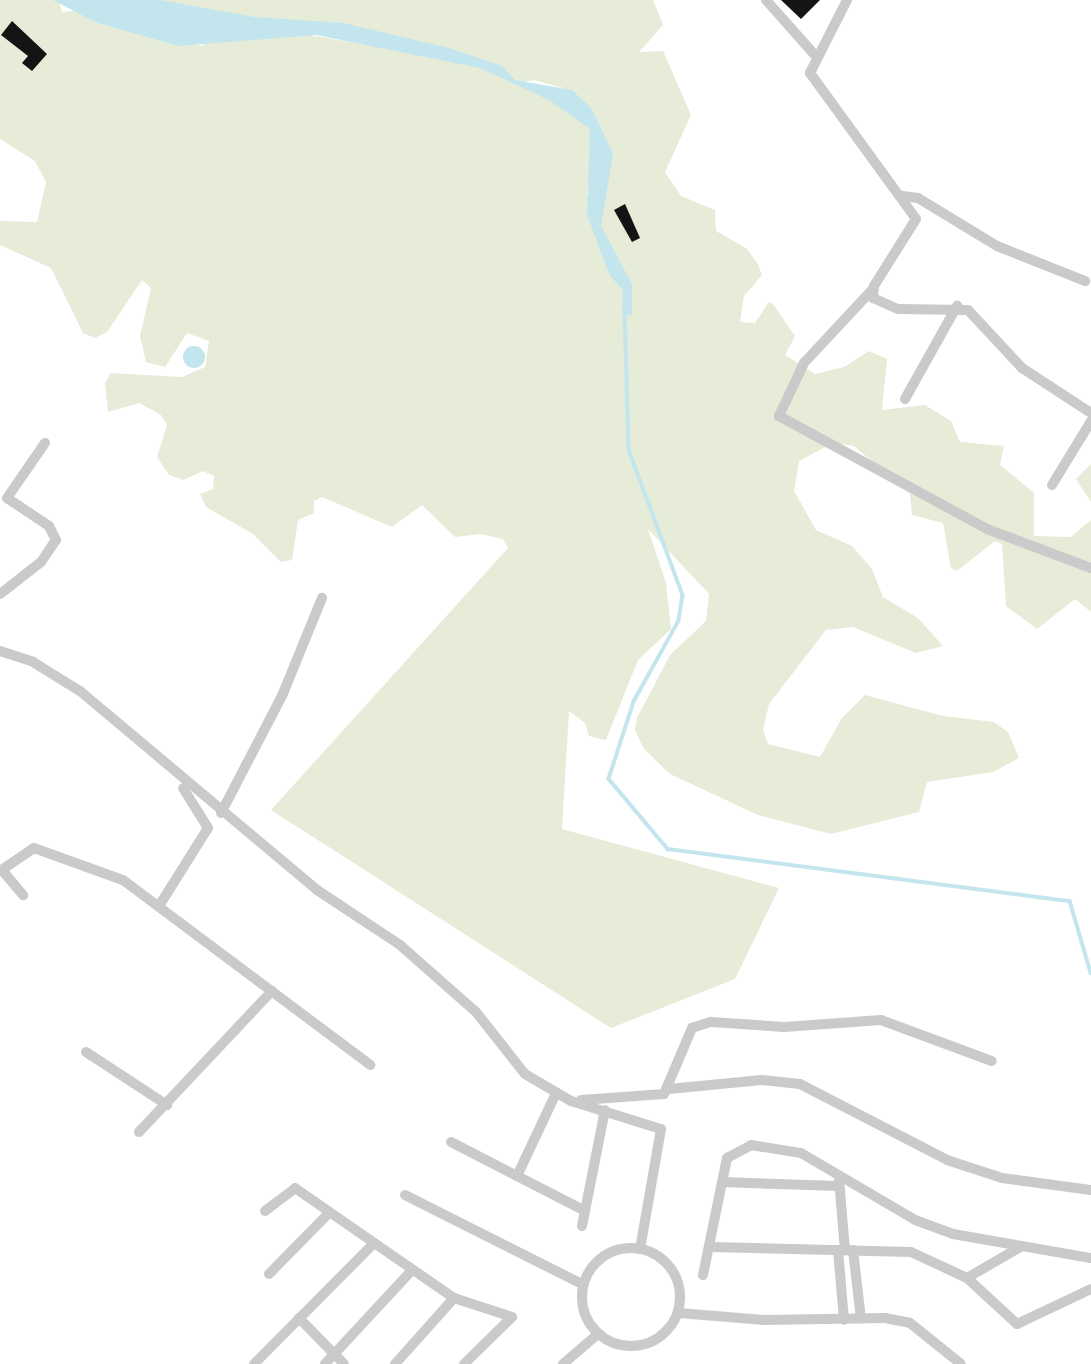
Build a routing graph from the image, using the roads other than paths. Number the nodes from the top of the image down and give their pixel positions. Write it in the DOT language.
graph roads {
  1 [pos="766,0"];
  2 [pos="847,0"];
  3 [pos="814,54"];
  4 [pos="902,196"];
  5 [pos="1085,281"];
  6 [pos="872,290"];
  7 [pos="957,306"];
  8 [pos="905,399"];
  9 [pos="1091,413"];
  10 [pos="1091,421"];
  11 [pos="45,443"];
  12 [pos="1052,485"];
  13 [pos="1091,568"];
  14 [pos="0,594"];
  15 [pos="323,598"];
  16 [pos="0,651"];
  17 [pos="172,774"];
  18 [pos="221,813"];
  19 [pos="1,871"];
  20 [pos="23,895"];
  21 [pos="159,906"];
  22 [pos="272,990"];
  23 [pos="86,1052"];
  24 [pos="992,1061"];
  25 [pos="370,1065"];
  26 [pos="669,1089"];
  27 [pos="556,1093"];
  28 [pos="571,1101"];
  29 [pos="167,1105"];
  30 [pos="605,1110"];
  31 [pos="139,1132"];
  32 [pos="451,1142"];
  33 [pos="838,1173"];
  34 [pos="517,1176"];
  35 [pos="722,1182"];
  36 [pos="839,1185"];
  37 [pos="1091,1190"];
  38 [pos="405,1195"];
  39 [pos="265,1211"];
  40 [pos="585,1211"];
  41 [pos="327,1215"];
  42 [pos="582,1226"];
  43 [pos="372,1245"];
  44 [pos="1022,1245"];
  45 [pos="709,1247"];
  46 [pos="640,1249"];
  47 [pos="845,1250"];
  48 [pos="1091,1258"];
  49 [pos="411,1271"];
  50 [pos="268,1274"];
  51 [pos="703,1275"];
  52 [pos="967,1278"];
  53 [pos="583,1285"];
  54 [pos="1091,1289"];
  55 [pos="454,1298"];
  56 [pos="679,1313"];
  57 [pos="299,1318"];
  58 [pos="861,1319"];
  59 [pos="844,1320"];
  60 [pos="598,1334"];
  61 [pos="334,1355"];
  62 [pos="254,1364"];
  63 [pos="325,1364"];
  64 [pos="344,1364"];
  65 [pos="396,1364"];
  66 [pos="464,1364"];
  67 [pos="563,1364"];
  68 [pos="961,1364"];
  1 -- 3 [label="street"];
  2 -- 3 [label="street"];
  3 -- 4 [label="street"];
  4 -- 5 [label="street"];
  4 -- 6 [label="street"];
  6 -- 7 [label="street"];
  6 -- 13 [label="street"];
  7 -- 8 [label="street"];
  7 -- 9 [label="street"];
  10 -- 12 [label="street"];
  11 -- 14 [label="street"];
  15 -- 18 [label="street"];
  16 -- 17 [label="street"];
  17 -- 18 [label="street"];
  17 -- 21 [label="street"];
  18 -- 27 [label="street"];
  19 -- 20 [label="street"];
  19 -- 21 [label="street"];
  21 -- 22 [label="street"];
  22 -- 25 [label="street"];
  22 -- 29 [label="street"];
  23 -- 29 [label="street"];
  24 -- 26 [label="street"];
  26 -- 28 [label="street"];
  26 -- 37 [label="street"];
  27 -- 28 [label="street"];
  27 -- 34 [label="street"];
  28 -- 30 [label="street"];
  29 -- 31 [label="street"];
  30 -- 40 [label="street"];
  30 -- 46 [label="street"];
  32 -- 34 [label="street"];
  33 -- 35 [label="street"];
  33 -- 36 [label="street"];
  33 -- 44 [label="street"];
  34 -- 40 [label="street"];
  35 -- 36 [label="street"];
  35 -- 45 [label="street"];
  36 -- 47 [label="street"];
  38 -- 53 [label="street"];
  39 -- 41 [label="street"];
  40 -- 42 [label="street"];
  41 -- 43 [label="street"];
  41 -- 50 [label="street"];
  43 -- 49 [label="street"];
  43 -- 57 [label="street"];
  44 -- 48 [label="street"];
  44 -- 52 [label="street"];
  45 -- 47 [label="street"];
  45 -- 51 [label="street"];
  46 -- 53 [label="street"];
  46 -- 56 [label="street"];
  47 -- 52 [label="street"];
  47 -- 58 [label="street"];
  47 -- 59 [label="street"];
  49 -- 55 [label="street"];
  49 -- 61 [label="street"];
  52 -- 54 [label="street"];
  53 -- 60 [label="street"];
  55 -- 65 [label="street"];
  55 -- 66 [label="street"];
  56 -- 59 [label="street"];
  56 -- 60 [label="street"];
  57 -- 61 [label="street"];
  57 -- 62 [label="street"];
  58 -- 59 [label="street"];
  58 -- 68 [label="street"];
  60 -- 67 [label="street"];
  61 -- 63 [label="street"];
  61 -- 64 [label="street"];
}
